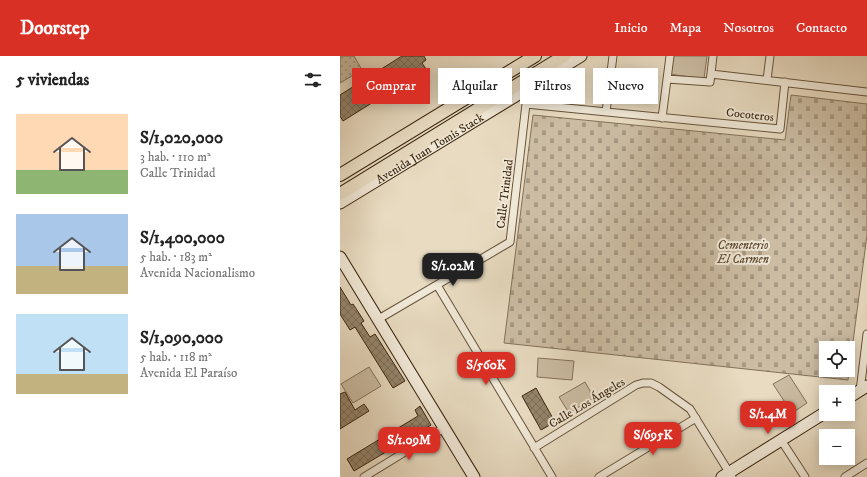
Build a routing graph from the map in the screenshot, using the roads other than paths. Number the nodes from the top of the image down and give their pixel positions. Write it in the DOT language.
graph roads {
  1 [pos="524,56"];
  2 [pos="535,56"];
  3 [pos="564,56"];
  4 [pos="581,56"];
  5 [pos="613,56"];
  6 [pos="670,56"];
  7 [pos="713,56"];
  8 [pos="770,56"];
  9 [pos="561,68"];
  10 [pos="711,74"];
  11 [pos="667,79"];
  12 [pos="767,80"];
  13 [pos="785,82"];
  14 [pos="867,92"];
  15 [pos="520,93"];
  16 [pos="526,104"];
  17 [pos="606,112"];
  18 [pos="662,118"];
  19 [pos="340,170"];
  20 [pos="340,175"];
  21 [pos="340,194"];
  22 [pos="340,203"];
  23 [pos="340,257"];
  24 [pos="437,285"];
  25 [pos="377,320"];
  26 [pos="867,334"];
  27 [pos="864,389"];
  28 [pos="855,394"];
  29 [pos="819,416"];
  30 [pos="696,418"];
  31 [pos="444,428"];
  32 [pos="781,440"];
  33 [pos="534,448"];
  34 [pos="867,463"];
  35 [pos="728,475"];
  36 [pos="364,477"];
  37 [pos="474,477"];
  38 [pos="552,477"];
  39 [pos="600,477"];
  40 [pos="805,477"];
  41 [pos="845,477"];
  1 -- 19 [label="street"];
  2 -- 20 [label="main road, Avenida Juan Tomis Stack"];
  3 -- 21 [label="main road, Avenida Juan Tomis Stack"];
  4 -- 9 [label="street, Avenida Juan Tomis Stack"];
  5 -- 17 [label="street"];
  6 -- 11 [label="street"];
  7 -- 10 [label="street"];
  8 -- 12 [label="street"];
  10 -- 11 [label="street"];
  10 -- 12 [label="street"];
  11 -- 18 [label="street"];
  12 -- 13 [label="street"];
  13 -- 14 [label="street"];
  13 -- 18 [label="street, Cocoteros"];
  15 -- 22 [label="street, Avenida Juan Tomis Stack"];
  16 -- 17 [label="street, Cocoteros"];
  16 -- 24 [label="street, Calle Trinidad"];
  17 -- 18 [label="street, Cocoteros"];
  23 -- 25 [label="street"];
  24 -- 25 [label="street, Calle Trinidad"];
  24 -- 33 [label="street"];
  25 -- 31 [label="street"];
  26 -- 27 [label="street"];
  27 -- 28 [label="street"];
  29 -- 32 [label="street"];
  30 -- 33 [label="street, Calle Los Ángeles"];
  30 -- 35 [label="street, Calle Los Ángeles"];
  30 -- 39 [label="street"];
  31 -- 36 [label="street"];
  31 -- 37 [label="street"];
  32 -- 35 [label="street"];
  32 -- 40 [label="street"];
  33 -- 38 [label="street"];
  34 -- 41 [label="street"];
}
